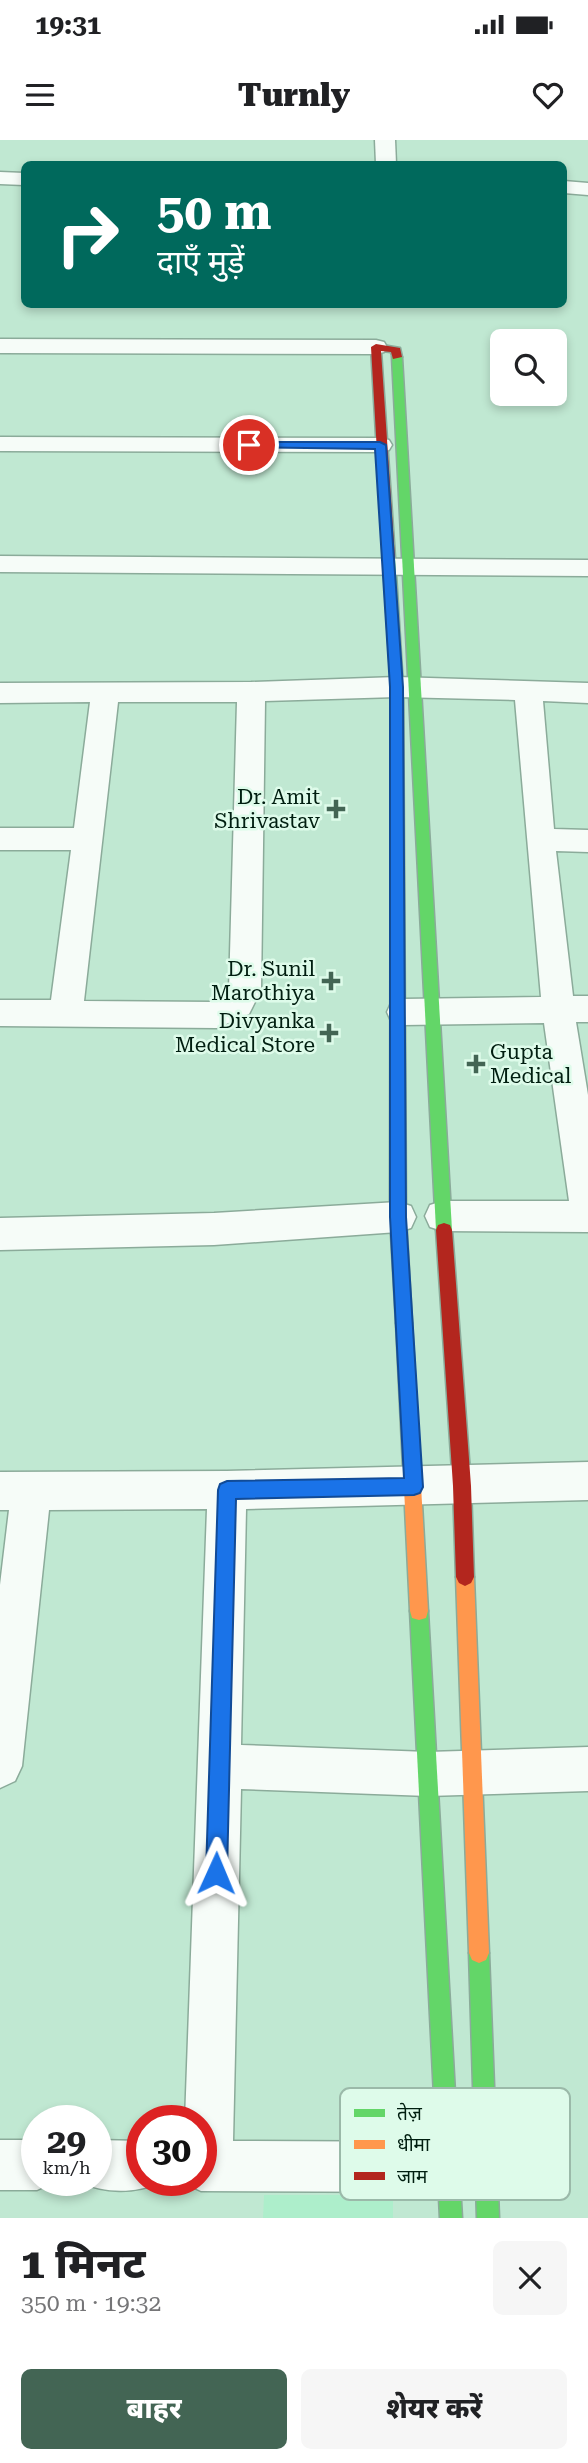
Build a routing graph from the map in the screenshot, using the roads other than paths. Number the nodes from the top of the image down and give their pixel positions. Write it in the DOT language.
graph roads {
  1 [pos="385,140"];
  2 [pos="386,161"];
  3 [pos="0,178"];
  4 [pos="21,178"];
  5 [pos="567,187"];
  6 [pos="588,188"];
  7 [pos="0,346"];
  8 [pos="376,346"];
  9 [pos="0,444"];
  10 [pos="380,445"];
  11 [pos="0,564"];
  12 [pos="398,567"];
  13 [pos="588,568"];
  14 [pos="406,687"];
  15 [pos="250,692"];
  16 [pos="0,693"];
  17 [pos="528,693"];
  18 [pos="588,693"];
  19 [pos="105,694"];
  20 [pos="0,839"];
  21 [pos="87,839"];
  22 [pos="540,840"];
  23 [pos="588,841"];
  24 [pos="573,1009"];
  25 [pos="398,1012"];
  26 [pos="432,1012"];
  27 [pos="0,1013"];
  28 [pos="66,1014"];
  29 [pos="588,1208"];
  30 [pos="443,1216"];
  31 [pos="398,1217"];
  32 [pos="588,1217"];
  33 [pos="0,1234"];
  34 [pos="588,1481"];
  35 [pos="462,1486"];
  36 [pos="414,1487"];
  37 [pos="227,1490"];
  38 [pos="16,1491"];
  39 [pos="0,1766"];
  40 [pos="219,1766"];
  41 [pos="588,1769"];
  42 [pos="473,1771"];
  43 [pos="428,1774"];
  44 [pos="463,2088"];
  45 [pos="474,2088"];
  46 [pos="207,2105"];
  47 [pos="0,2165"];
  48 [pos="21,2165"];
  49 [pos="217,2167"];
  50 [pos="340,2177"];
  51 [pos="465,2200"];
  52 [pos="451,2218"];
  1 -- 2 [label="street"];
  3 -- 4 [label="street"];
  5 -- 6 [label="street"];
  7 -- 8 [label="street"];
  8 -- 10 [label="street"];
  8 -- 12 [label="street"];
  9 -- 10 [label="street"];
  10 -- 12 [label="street"];
  11 -- 12 [label="street"];
  12 -- 13 [label="street"];
  12 -- 14 [label="street"];
  14 -- 15 [label="street"];
  14 -- 17 [label="street"];
  14 -- 25 [label="street"];
  14 -- 26 [label="street"];
  15 -- 19 [label="street"];
  15 -- 28 [label="street"];
  16 -- 19 [label="street"];
  17 -- 18 [label="street"];
  17 -- 22 [label="street"];
  19 -- 21 [label="street"];
  20 -- 21 [label="street"];
  21 -- 28 [label="street"];
  22 -- 23 [label="street"];
  22 -- 24 [label="street"];
  24 -- 26 [label="street"];
  24 -- 29 [label="street"];
  25 -- 26 [label="street"];
  25 -- 31 [label="street"];
  26 -- 30 [label="street"];
  27 -- 28 [label="street"];
  30 -- 32 [label="street"];
  30 -- 35 [label="street"];
  31 -- 33 [label="street"];
  31 -- 36 [label="street"];
  34 -- 35 [label="street"];
  35 -- 36 [label="street"];
  35 -- 42 [label="street"];
  36 -- 37 [label="street"];
  36 -- 43 [label="street"];
  37 -- 38 [label="street"];
  37 -- 40 [label="street"];
  38 -- 39 [label="street"];
  40 -- 43 [label="street"];
  40 -- 46 [label="street"];
  41 -- 42 [label="street"];
  42 -- 43 [label="street"];
  42 -- 45 [label="street"];
  43 -- 44 [label="street"];
  47 -- 48 [label="street"];
  49 -- 50 [label="street"];
  51 -- 52 [label="street"];
}
